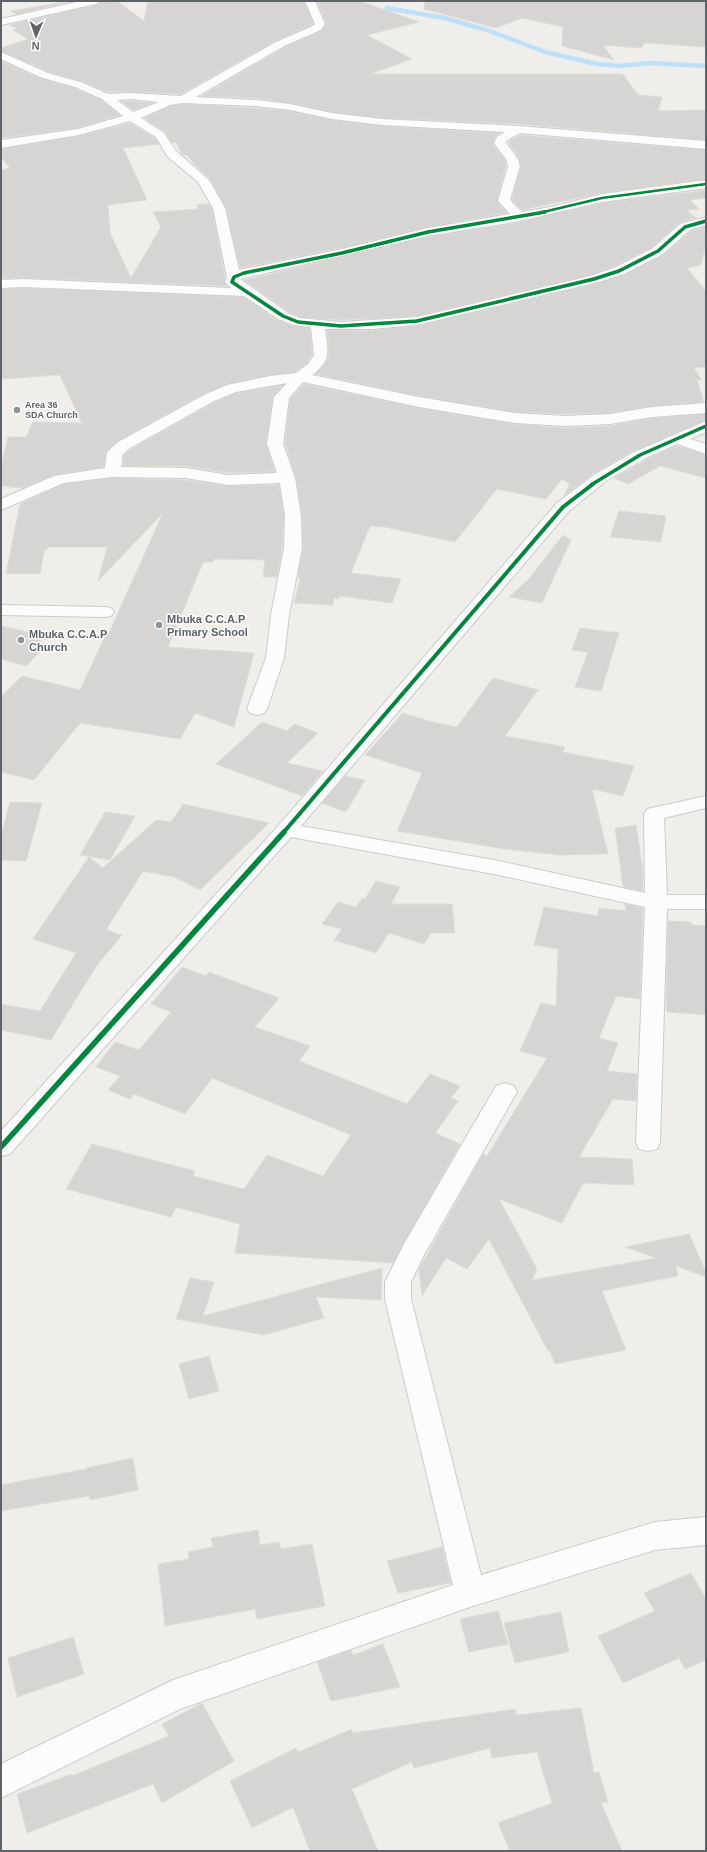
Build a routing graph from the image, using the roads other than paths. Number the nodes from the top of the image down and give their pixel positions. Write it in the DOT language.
graph roads {
  1 [pos="96,1"];
  2 [pos="310,1"];
  3 [pos="1,22"];
  4 [pos="1,55"];
  5 [pos="106,96"];
  6 [pos="183,100"];
  7 [pos="132,117"];
  8 [pos="518,129"];
  9 [pos="1,144"];
  10 [pos="706,145"];
  11 [pos="706,184"];
  12 [pos="520,217"];
  13 [pos="706,221"];
  14 [pos="234,276"];
  15 [pos="1,284"];
  16 [pos="245,292"];
  17 [pos="318,325"];
  18 [pos="300,377"];
  19 [pos="706,408"];
  20 [pos="706,426"];
  21 [pos="676,439"];
  22 [pos="706,449"];
  23 [pos="112,472"];
  24 [pos="287,478"];
  25 [pos="1,505"];
  26 [pos="1,610"];
  27 [pos="105,612"];
  28 [pos="258,709"];
  29 [pos="706,802"];
  30 [pos="286,830"];
  31 [pos="656,902"];
  32 [pos="706,902"];
  33 [pos="505,1092"];
  34 [pos="648,1142"];
  35 [pos="1,1147"];
  36 [pos="706,1531"];
  37 [pos="470,1593"];
  38 [pos="1,1781"];
  1 -- 3 [label="street"];
  2 -- 6 [label="street"];
  4 -- 5 [label="street"];
  5 -- 6 [label="street"];
  5 -- 7 [label="street"];
  6 -- 7 [label="street"];
  6 -- 8 [label="street"];
  7 -- 9 [label="street"];
  7 -- 14 [label="street"];
  8 -- 10 [label="street"];
  8 -- 12 [label="street"];
  11 -- 12 [label="street"];
  12 -- 14 [label="street"];
  13 -- 17 [label="street"];
  14 -- 16 [label="street"];
  15 -- 16 [label="street"];
  16 -- 17 [label="street"];
  17 -- 18 [label="street"];
  18 -- 19 [label="street"];
  18 -- 23 [label="street"];
  18 -- 24 [label="street"];
  20 -- 21 [label="street"];
  21 -- 22 [label="street"];
  21 -- 30 [label="street"];
  23 -- 24 [label="street"];
  23 -- 25 [label="street"];
  24 -- 28 [label="street"];
  26 -- 27 [label="street"];
  29 -- 31 [label="street"];
  30 -- 31 [label="street"];
  30 -- 35 [label="street"];
  31 -- 32 [label="street"];
  31 -- 34 [label="street"];
  33 -- 37 [label="street"];
  36 -- 37 [label="street"];
  37 -- 38 [label="street"];
}
